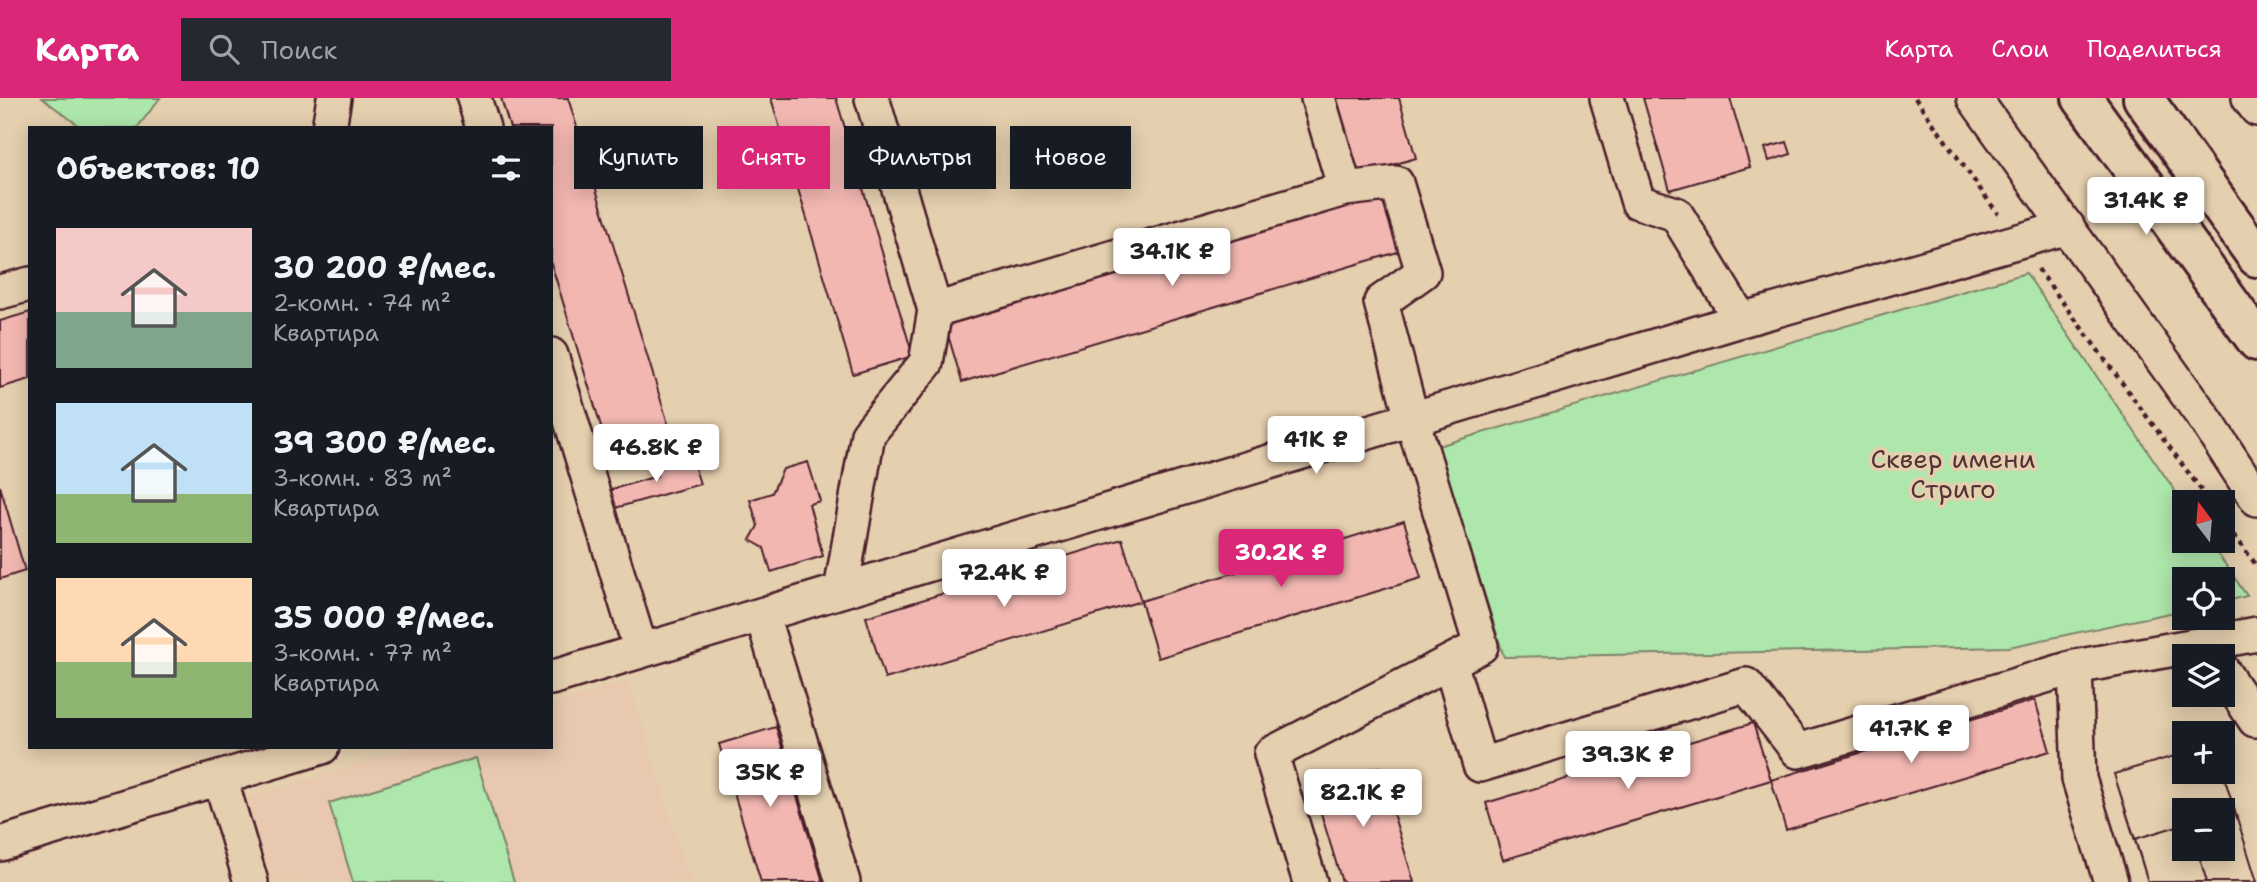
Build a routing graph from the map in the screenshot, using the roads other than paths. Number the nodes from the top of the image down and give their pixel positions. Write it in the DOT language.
graph roads {
  1 [pos="334,98"];
  2 [pos="474,98"];
  3 [pos="872,98"];
  4 [pos="1318,98"];
  5 [pos="1607,98"];
  6 [pos="1974,98"];
  7 [pos="2082,98"];
  8 [pos="2143,98"];
  9 [pos="2249,98"];
  10 [pos="2257,109"];
  11 [pos="329,126"];
  12 [pos="482,126"];
  13 [pos="1345,189"];
  14 [pos="2068,227"];
  15 [pos="2257,257"];
  16 [pos="28,285"];
  17 [pos="0,292"];
  18 [pos="935,310"];
  19 [pos="1741,320"];
  20 [pos="2257,341"];
  21 [pos="553,369"];
  22 [pos="558,404"];
  23 [pos="1412,419"];
  24 [pos="2257,499"];
  25 [pos="841,591"];
  26 [pos="762,615"];
  27 [pos="2257,634"];
  28 [pos="2235,646"];
  29 [pos="640,651"];
  30 [pos="2172,660"];
  31 [pos="1450,662"];
  32 [pos="2075,667"];
  33 [pos="553,677"];
  34 [pos="2235,690"];
  35 [pos="2255,720"];
  36 [pos="315,749"];
  37 [pos="220,778"];
  38 [pos="0,844"];
  39 [pos="251,882"];
  40 [pos="843,882"];
  41 [pos="1310,882"];
  42 [pos="2111,882"];
  1 -- 11 [label="street"];
  2 -- 12 [label="street"];
  3 -- 18 [label="street"];
  4 -- 13 [label="street"];
  5 -- 19 [label="street"];
  6 -- 14 [label="street"];
  7 -- 20 [label="main road"];
  8 -- 15 [label="main road"];
  9 -- 10 [label="street"];
  13 -- 18 [label="street"];
  13 -- 23 [label="street"];
  14 -- 19 [label="street"];
  14 -- 24 [label="street"];
  16 -- 17 [label="street"];
  18 -- 25 [label="street"];
  19 -- 23 [label="street"];
  21 -- 22 [label="street"];
  22 -- 29 [label="street"];
  23 -- 25 [label="street"];
  23 -- 31 [label="street"];
  25 -- 26 [label="street"];
  26 -- 29 [label="street"];
  26 -- 40 [label="street"];
  27 -- 28 [label="street"];
  29 -- 33 [label="street"];
  30 -- 32 [label="street"];
  31 -- 32 [label="street"];
  31 -- 41 [label="street"];
  32 -- 42 [label="street"];
  34 -- 35 [label="street"];
  36 -- 37 [label="street"];
  37 -- 38 [label="street"];
  37 -- 39 [label="street"];
}
